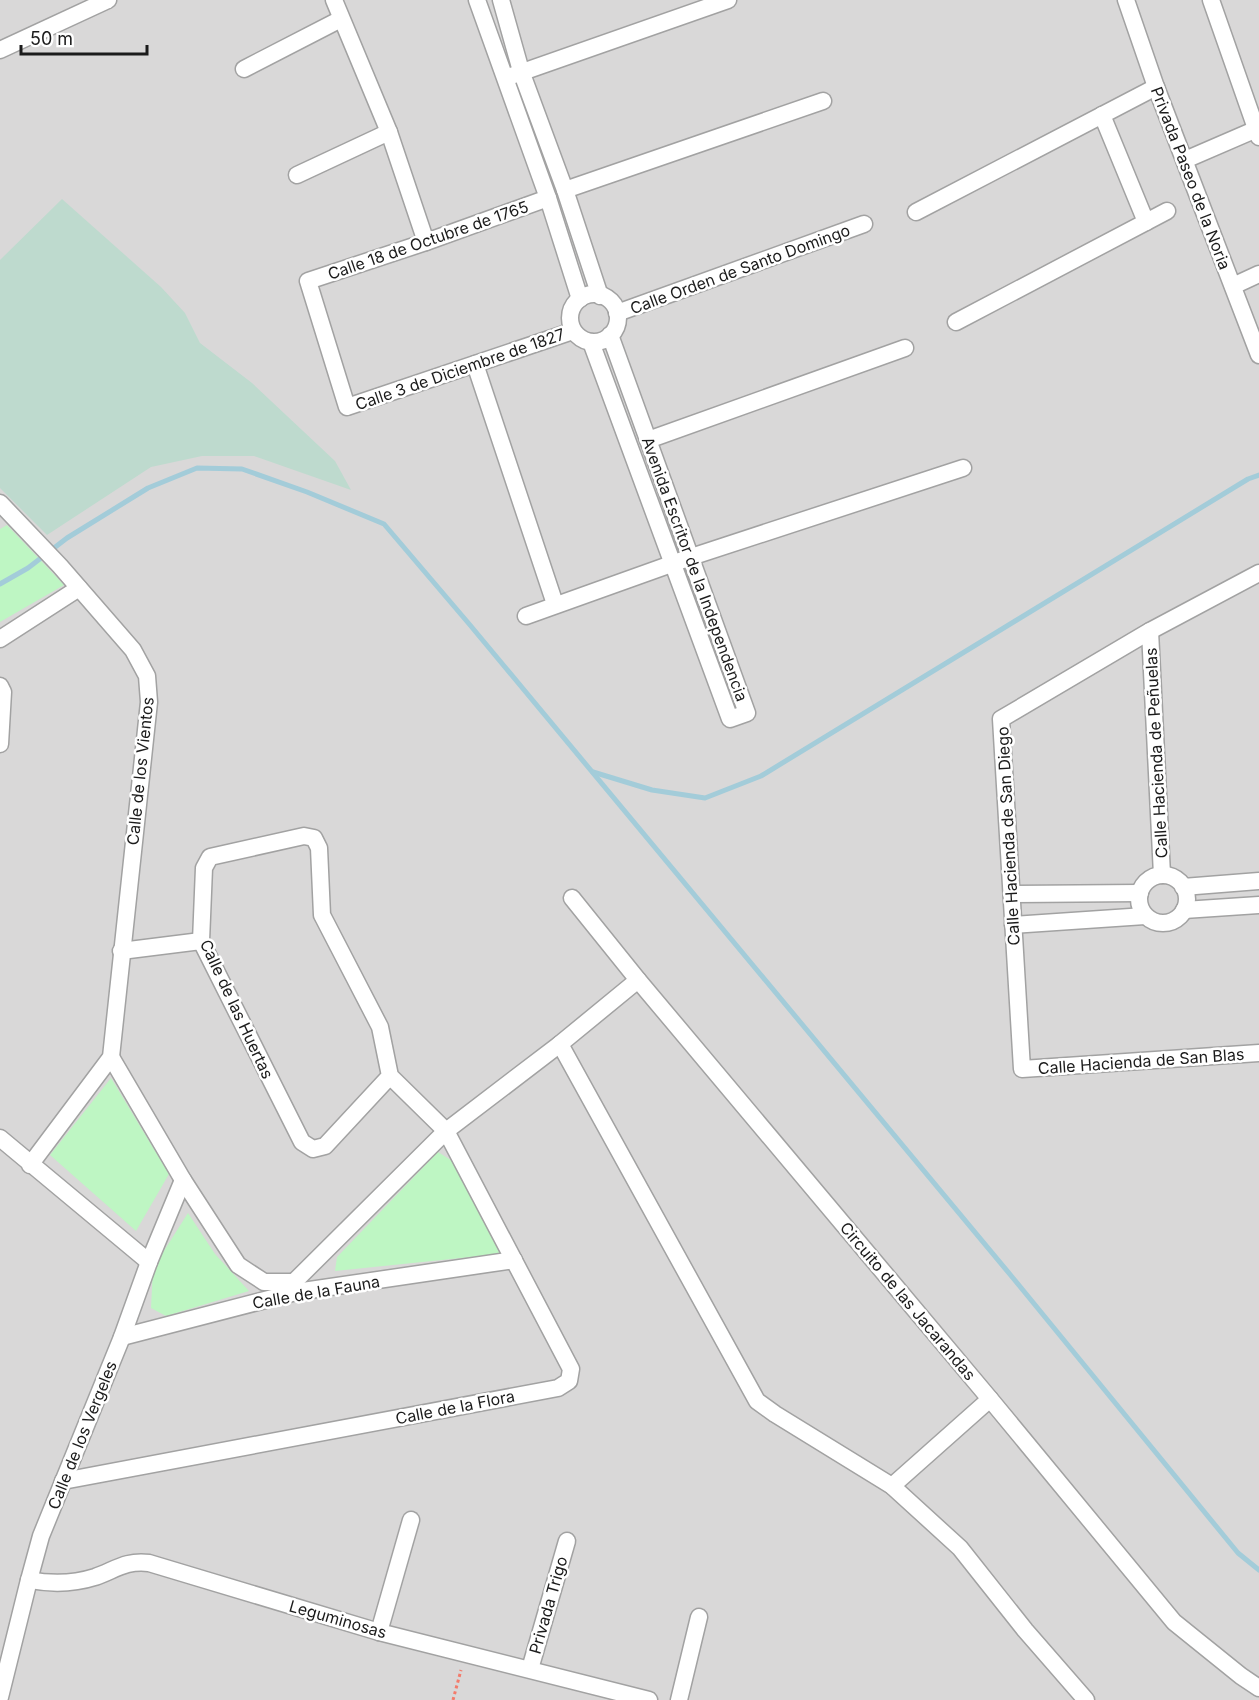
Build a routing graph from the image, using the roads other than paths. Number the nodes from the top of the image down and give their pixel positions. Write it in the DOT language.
graph roads {
  1 [pos="108,0"];
  2 [pos="334,0"];
  3 [pos="477,0"];
  4 [pos="501,0"];
  5 [pos="728,0"];
  6 [pos="1126,0"];
  7 [pos="1211,0"];
  8 [pos="341,19"];
  9 [pos="0,50"];
  10 [pos="244,69"];
  11 [pos="521,71"];
  12 [pos="505,78"];
  13 [pos="1156,87"];
  14 [pos="823,101"];
  15 [pos="1102,115"];
  16 [pos="389,132"];
  17 [pos="1258,132"];
  18 [pos="1185,160"];
  19 [pos="297,175"];
  20 [pos="565,190"];
  21 [pos="548,198"];
  22 [pos="1167,211"];
  23 [pos="916,212"];
  24 [pos="1146,222"];
  25 [pos="864,224"];
  26 [pos="426,242"];
  27 [pos="1259,274"];
  28 [pos="1233,286"];
  29 [pos="600,296"];
  30 [pos="580,299"];
  31 [pos="617,313"];
  32 [pos="956,322"];
  33 [pos="573,331"];
  34 [pos="610,335"];
  35 [pos="591,342"];
  36 [pos="905,348"];
  37 [pos="1259,355"];
  38 [pos="475,364"];
  39 [pos="347,407"];
  40 [pos="648,440"];
  41 [pos="963,468"];
  42 [pos="1,507"];
  43 [pos="691,556"];
  44 [pos="672,564"];
  45 [pos="1259,573"];
  46 [pos="1237,585"];
  47 [pos="1259,585"];
  48 [pos="79,588"];
  49 [pos="555,604"];
  50 [pos="526,616"];
  51 [pos="1150,631"];
  52 [pos="0,639"];
  53 [pos="0,686"];
  54 [pos="0,744"];
  55 [pos="1162,875"];
  56 [pos="1259,881"];
  57 [pos="1183,887"];
  58 [pos="1140,893"];
  59 [pos="1012,894"];
  60 [pos="572,898"];
  61 [pos="1259,905"];
  62 [pos="1184,910"];
  63 [pos="1145,916"];
  64 [pos="1013,925"];
  65 [pos="201,941"];
  66 [pos="121,951"];
  67 [pos="638,980"];
  68 [pos="560,1044"];
  69 [pos="1259,1053"];
  70 [pos="111,1057"];
  71 [pos="1022,1069"];
  72 [pos="390,1076"];
  73 [pos="446,1131"];
  74 [pos="0,1138"];
  75 [pos="30,1165"];
  76 [pos="183,1180"];
  77 [pos="514,1260"];
  78 [pos="149,1262"];
  79 [pos="295,1287"];
  80 [pos="122,1337"];
  81 [pos="990,1399"];
  82 [pos="63,1481"];
  83 [pos="892,1486"];
  84 [pos="411,1520"];
  85 [pos="567,1541"];
  86 [pos="29,1580"];
  87 [pos="699,1617"];
  88 [pos="379,1632"];
  89 [pos="530,1669"];
  90 [pos="1259,1688"];
  91 [pos="0,1697"];
  92 [pos="649,1700"];
  93 [pos="679,1700"];
  94 [pos="1086,1700"];
  1 -- 9 [label="street"];
  2 -- 8 [label="street"];
  3 -- 12 [label="street"];
  4 -- 11 [label="street"];
  5 -- 11 [label="street"];
  6 -- 13 [label="street, Privada Paseo de la Noria"];
  7 -- 17 [label="street"];
  8 -- 10 [label="street"];
  8 -- 16 [label="street"];
  11 -- 12 [label="street"];
  11 -- 20 [label="street"];
  12 -- 21 [label="street"];
  13 -- 15 [label="street"];
  13 -- 18 [label="street, Privada Paseo de la Noria"];
  14 -- 20 [label="street"];
  15 -- 23 [label="street"];
  15 -- 24 [label="street"];
  16 -- 19 [label="street"];
  16 -- 26 [label="street"];
  17 -- 18 [label="street"];
  18 -- 28 [label="street, Privada Paseo de la Noria"];
  20 -- 29 [label="street"];
  21 -- 26 [label="street, Calle 18 de Octubre de 1765"];
  21 -- 30 [label="street"];
  22 -- 24 [label="street"];
  24 -- 32 [label="street"];
  25 -- 31 [label="street, Calle Orden de Santo Domingo"];
  26 -- 39 [label="street, Calle 18 de Octubre de 1765"];
  27 -- 28 [label="street"];
  28 -- 37 [label="street, Privada Paseo de la Noria"];
  29 -- 30 [label="street"];
  29 -- 31 [label="street"];
  30 -- 33 [label="street"];
  31 -- 34 [label="street"];
  33 -- 35 [label="street"];
  33 -- 38 [label="street, Calle 3 de Diciembre de 1827"];
  34 -- 35 [label="street"];
  34 -- 40 [label="street, Avenida Escritor de la Independencia"];
  35 -- 44 [label="street, Avenida Escritor de la Independencia"];
  36 -- 40 [label="street"];
  38 -- 39 [label="street, Calle 3 de Diciembre de 1827"];
  38 -- 49 [label="street"];
  40 -- 43 [label="street, Avenida Escritor de la Independencia"];
  41 -- 43 [label="street"];
  42 -- 48 [label="street, Calle de los Vientos"];
  43 -- 44 [label="street"];
  43 -- 44 [label="street, Avenida Escritor de la Independencia"];
  44 -- 49 [label="street"];
  45 -- 46 [label="street, Calle Hacienda de San Diego"];
  46 -- 47 [label="street"];
  46 -- 51 [label="street, Calle Hacienda de San Diego"];
  48 -- 52 [label="street"];
  48 -- 66 [label="street, Calle de los Vientos"];
  49 -- 50 [label="street"];
  51 -- 55 [label="street, Calle Hacienda de Peñuelas"];
  51 -- 59 [label="street, Calle Hacienda de San Diego"];
  53 -- 54 [label="street"];
  55 -- 57 [label="street"];
  55 -- 58 [label="street"];
  56 -- 57 [label="street"];
  57 -- 62 [label="street"];
  58 -- 59 [label="street"];
  58 -- 63 [label="street"];
  59 -- 64 [label="street, Calle Hacienda de San Diego"];
  60 -- 67 [label="street, Circuito de las Jacarandas"];
  61 -- 62 [label="street"];
  62 -- 63 [label="street"];
  63 -- 64 [label="street"];
  64 -- 71 [label="street, Calle Hacienda de San Diego"];
  65 -- 66 [label="street"];
  65 -- 72 [label="street, Calle de las Huertas"];
  65 -- 72 [label="street, Calle de las Huertas"];
  66 -- 70 [label="street, Calle de los Vientos"];
  67 -- 68 [label="street"];
  67 -- 81 [label="street, Circuito de las Jacarandas"];
  68 -- 73 [label="street"];
  68 -- 83 [label="street"];
  69 -- 71 [label="street, Calle Hacienda de San Blas"];
  70 -- 75 [label="street"];
  70 -- 76 [label="street"];
  72 -- 73 [label="street"];
  73 -- 77 [label="street, Calle de la Flora"];
  73 -- 79 [label="street"];
  74 -- 75 [label="street"];
  75 -- 78 [label="street"];
  76 -- 78 [label="street, Calle de los Vergeles"];
  76 -- 79 [label="street"];
  77 -- 79 [label="street, Calle de la Fauna"];
  77 -- 82 [label="street, Calle de la Flora"];
  78 -- 80 [label="street, Calle de los Vergeles"];
  79 -- 80 [label="street, Calle de la Fauna"];
  80 -- 82 [label="street, Calle de los Vergeles"];
  81 -- 83 [label="street"];
  81 -- 90 [label="street, Circuito de las Jacarandas"];
  82 -- 86 [label="street, Calle de los Vergeles"];
  83 -- 94 [label="street"];
  84 -- 88 [label="street"];
  85 -- 89 [label="street, Privada Trigo"];
  86 -- 88 [label="street, Leguminosas"];
  86 -- 91 [label="street, Calle de los Vergeles"];
  87 -- 93 [label="street"];
  88 -- 89 [label="street, Leguminosas"];
  89 -- 92 [label="street, Leguminosas"];
}
